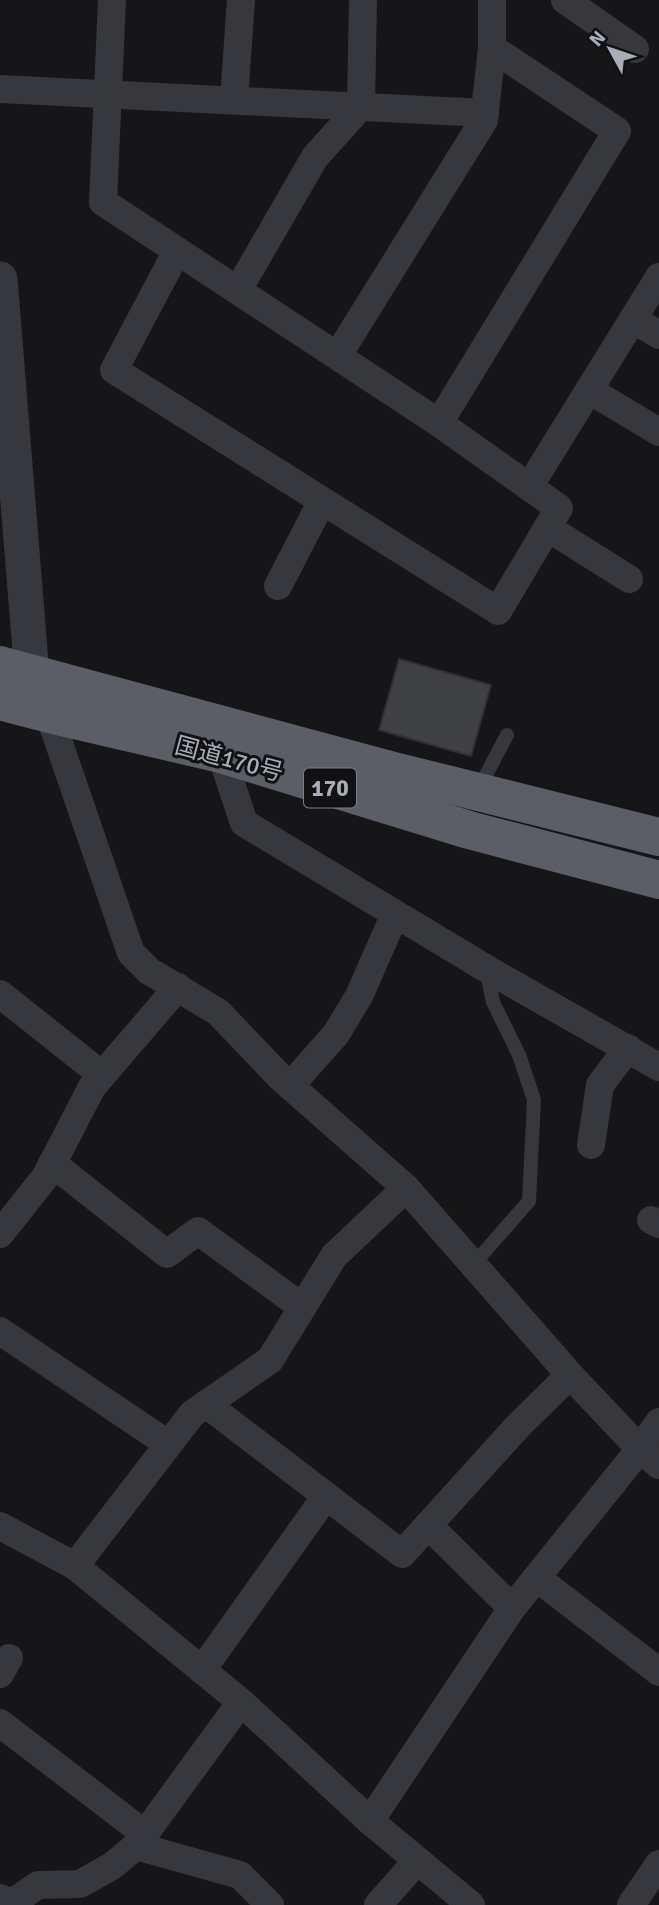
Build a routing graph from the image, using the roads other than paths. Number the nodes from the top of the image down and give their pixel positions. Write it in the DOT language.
graph roads {
  1 [pos="112,0"];
  2 [pos="241,0"];
  3 [pos="363,0"];
  4 [pos="492,0"];
  5 [pos="565,0"];
  6 [pos="492,48"];
  7 [pos="635,49"];
  8 [pos="0,89"];
  9 [pos="107,95"];
  10 [pos="234,99"];
  11 [pos="361,106"];
  12 [pos="485,113"];
  13 [pos="177,251"];
  14 [pos="659,277"];
  15 [pos="0,279"];
  16 [pos="238,290"];
  17 [pos="632,319"];
  18 [pos="659,335"];
  19 [pos="338,355"];
  20 [pos="589,390"];
  21 [pos="439,423"];
  22 [pos="659,432"];
  23 [pos="529,487"];
  24 [pos="322,500"];
  25 [pos="548,528"];
  26 [pos="629,579"];
  27 [pos="278,586"];
  28 [pos="23,693"];
  29 [pos="507,735"];
  30 [pos="221,754"];
  31 [pos="477,791"];
  32 [pos="659,837"];
  33 [pos="659,880"];
  34 [pos="396,914"];
  35 [pos="492,972"];
  36 [pos="178,987"];
  37 [pos="0,994"];
  38 [pos="628,1048"];
  39 [pos="659,1067"];
  40 [pos="102,1075"];
  41 [pos="290,1086"];
  42 [pos="591,1145"];
  43 [pos="52,1163"];
  44 [pos="406,1188"];
  45 [pos="0,1234"];
  46 [pos="473,1265"];
  47 [pos="302,1307"];
  48 [pos="0,1331"];
  49 [pos="570,1375"];
  50 [pos="206,1404"];
  51 [pos="659,1422"];
  52 [pos="168,1444"];
  53 [pos="650,1457"];
  54 [pos="326,1496"];
  55 [pos="428,1525"];
  56 [pos="0,1526"];
  57 [pos="75,1566"];
  58 [pos="537,1578"];
  59 [pos="513,1608"];
  60 [pos="202,1670"];
  61 [pos="659,1671"];
  62 [pos="241,1702"];
  63 [pos="0,1723"];
  64 [pos="370,1821"];
  65 [pos="140,1840"];
  66 [pos="417,1861"];
  67 [pos="659,1864"];
  68 [pos="8,1902"];
  69 [pos="270,1905"];
  70 [pos="379,1905"];
  71 [pos="471,1905"];
  72 [pos="631,1905"];
  1 -- 9 [label="street"];
  2 -- 10 [label="street"];
  3 -- 11 [label="street"];
  4 -- 6 [label="street"];
  5 -- 7 [label="street"];
  6 -- 12 [label="street"];
  6 -- 21 [label="street"];
  8 -- 9 [label="street"];
  9 -- 10 [label="street"];
  9 -- 13 [label="street"];
  10 -- 11 [label="street"];
  11 -- 12 [label="street"];
  11 -- 16 [label="street"];
  12 -- 19 [label="street"];
  13 -- 16 [label="street"];
  13 -- 24 [label="street"];
  14 -- 17 [label="street"];
  15 -- 28 [label="street"];
  16 -- 19 [label="street"];
  17 -- 18 [label="street"];
  17 -- 20 [label="street"];
  19 -- 21 [label="street"];
  20 -- 22 [label="street"];
  20 -- 23 [label="street"];
  21 -- 23 [label="street"];
  23 -- 25 [label="street"];
  24 -- 25 [label="street"];
  24 -- 27 [label="street"];
  25 -- 26 [label="street"];
  28 -- 30 [label="highway, 国道170号 / 170"];
  28 -- 31 [label="highway, 国道170号 / 170"];
  28 -- 36 [label="street"];
  29 -- 31 [label="lane"];
  30 -- 33 [label="highway, 国道170号 / 170"];
  30 -- 34 [label="street"];
  31 -- 32 [label="highway, 国道170号 / 170"];
  34 -- 35 [label="street"];
  34 -- 41 [label="street"];
  35 -- 38 [label="street"];
  35 -- 46 [label="lane"];
  36 -- 40 [label="street"];
  36 -- 41 [label="street"];
  37 -- 40 [label="street"];
  38 -- 39 [label="street"];
  38 -- 42 [label="street"];
  40 -- 43 [label="street"];
  41 -- 44 [label="street"];
  43 -- 45 [label="street"];
  43 -- 47 [label="street"];
  44 -- 46 [label="street"];
  44 -- 47 [label="street"];
  46 -- 49 [label="street"];
  47 -- 50 [label="street"];
  48 -- 52 [label="street"];
  49 -- 53 [label="street"];
  49 -- 55 [label="street"];
  50 -- 52 [label="street"];
  50 -- 54 [label="street"];
  51 -- 53 [label="street"];
  52 -- 57 [label="street"];
  53 -- 58 [label="street"];
  54 -- 55 [label="street"];
  54 -- 60 [label="street"];
  55 -- 59 [label="street"];
  56 -- 57 [label="street"];
  57 -- 60 [label="street"];
  58 -- 59 [label="street"];
  58 -- 61 [label="street"];
  59 -- 64 [label="street"];
  60 -- 62 [label="street"];
  62 -- 64 [label="street"];
  62 -- 65 [label="street"];
  63 -- 65 [label="street"];
  64 -- 66 [label="street"];
  65 -- 68 [label="street"];
  65 -- 69 [label="street"];
  66 -- 70 [label="street"];
  66 -- 71 [label="street"];
  67 -- 72 [label="street"];
}
